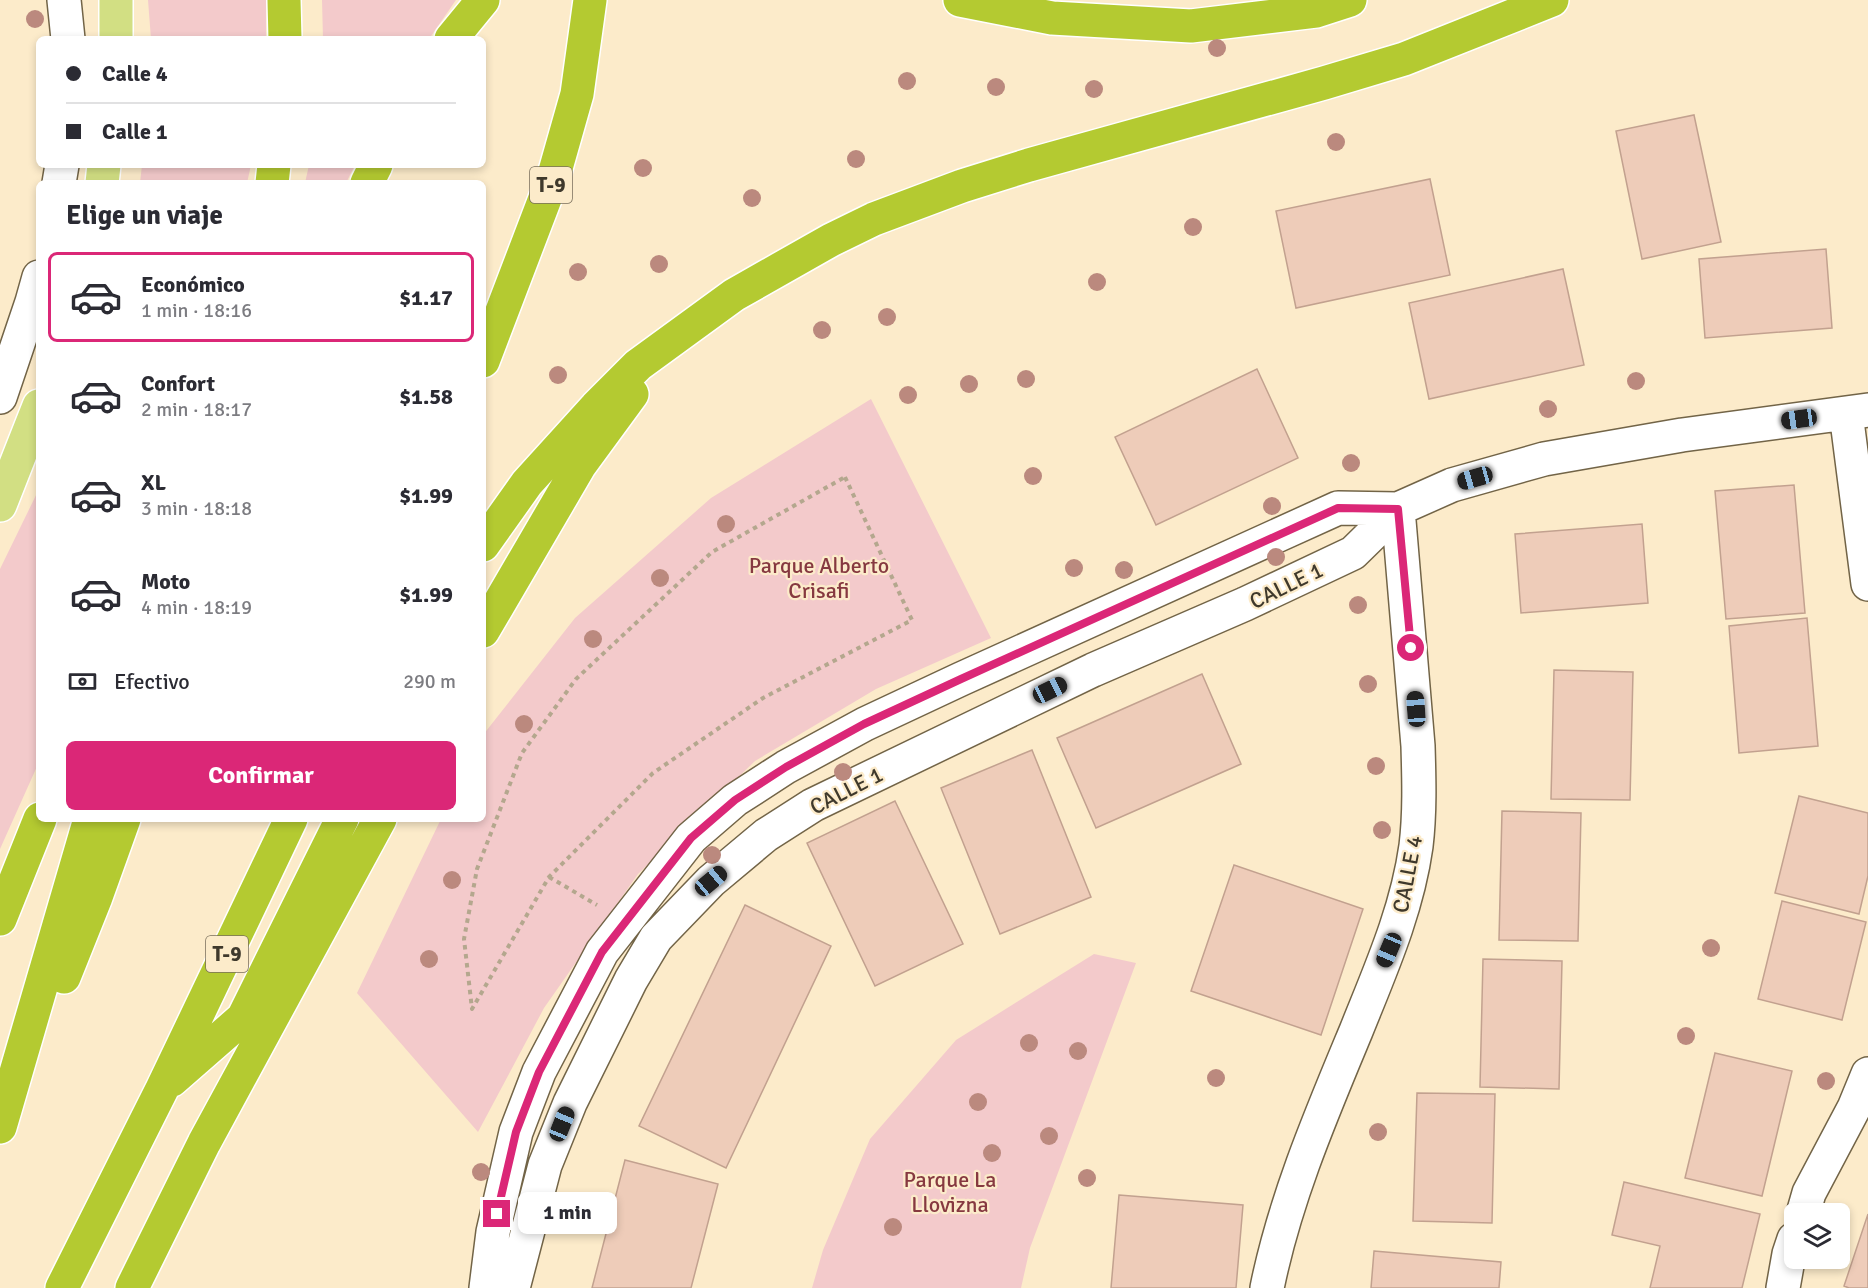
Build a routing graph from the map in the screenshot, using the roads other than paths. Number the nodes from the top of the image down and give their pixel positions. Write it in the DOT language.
graph roads {
  1 [pos="64,0"];
  2 [pos="116,0"];
  3 [pos="284,0"];
  4 [pos="483,0"];
  5 [pos="590,0"];
  6 [pos="960,0"];
  7 [pos="1350,0"];
  8 [pos="1552,0"];
  9 [pos="68,36"];
  10 [pos="116,36"];
  11 [pos="285,36"];
  12 [pos="453,36"];
  13 [pos="36,290"];
  14 [pos="666,345"];
  15 [pos="486,353"];
  16 [pos="0,397"];
  17 [pos="1857,411"];
  18 [pos="36,414"];
  19 [pos="0,506"];
  20 [pos="1398,509"];
  21 [pos="486,541"];
  22 [pos="1868,584"];
  23 [pos="486,626"];
  24 [pos="1077,626"];
  25 [pos="1093,670"];
  26 [pos="39,822"];
  27 [pos="89,822"];
  28 [pos="123,822"];
  29 [pos="290,822"];
  30 [pos="341,822"];
  31 [pos="378,822"];
  32 [pos="19,873"];
  33 [pos="0,919"];
  34 [pos="625,921"];
  35 [pos="0,926"];
  36 [pos="656,938"];
  37 [pos="539,1072"];
  38 [pos="1868,1074"];
  39 [pos="582,1078"];
  40 [pos="13,1088"];
  41 [pos="162,1089"];
  42 [pos="0,1127"];
  43 [pos="1806,1203"];
  44 [pos="1786,1269"];
  45 [pos="62,1288"];
  46 [pos="132,1288"];
  47 [pos="486,1288"];
  48 [pos="513,1288"];
  49 [pos="1266,1288"];
  50 [pos="1783,1288"];
  1 -- 9 [label="street"];
  2 -- 10 [label="main road"];
  3 -- 11 [label="highway"];
  4 -- 12 [label="highway"];
  5 -- 15 [label="highway, T-9"];
  6 -- 7 [label="highway"];
  8 -- 14 [label="highway"];
  13 -- 16 [label="street"];
  14 -- 21 [label="highway"];
  14 -- 23 [label="highway"];
  17 -- 20 [label="street, CALLE 1"];
  17 -- 22 [label="street"];
  18 -- 19 [label="main road"];
  20 -- 24 [label="street, CALLE 1"];
  20 -- 25 [label="street, CALLE 1"];
  20 -- 49 [label="street, CALLE 4"];
  24 -- 25 [label="street"];
  24 -- 34 [label="street, CALLE 1"];
  25 -- 36 [label="street, CALLE 1"];
  26 -- 32 [label="highway"];
  27 -- 40 [label="highway"];
  28 -- 40 [label="highway"];
  29 -- 41 [label="highway, T-9"];
  30 -- 41 [label="highway"];
  31 -- 46 [label="highway"];
  32 -- 33 [label="highway"];
  32 -- 35 [label="highway"];
  34 -- 36 [label="street"];
  34 -- 37 [label="street, CALLE 1"];
  36 -- 39 [label="street, CALLE 1"];
  37 -- 39 [label="street"];
  37 -- 47 [label="street, CALLE 1"];
  38 -- 43 [label="street"];
  39 -- 48 [label="street, CALLE 1"];
  40 -- 42 [label="highway"];
  41 -- 45 [label="highway, T-9"];
  44 -- 50 [label="street"];
}
